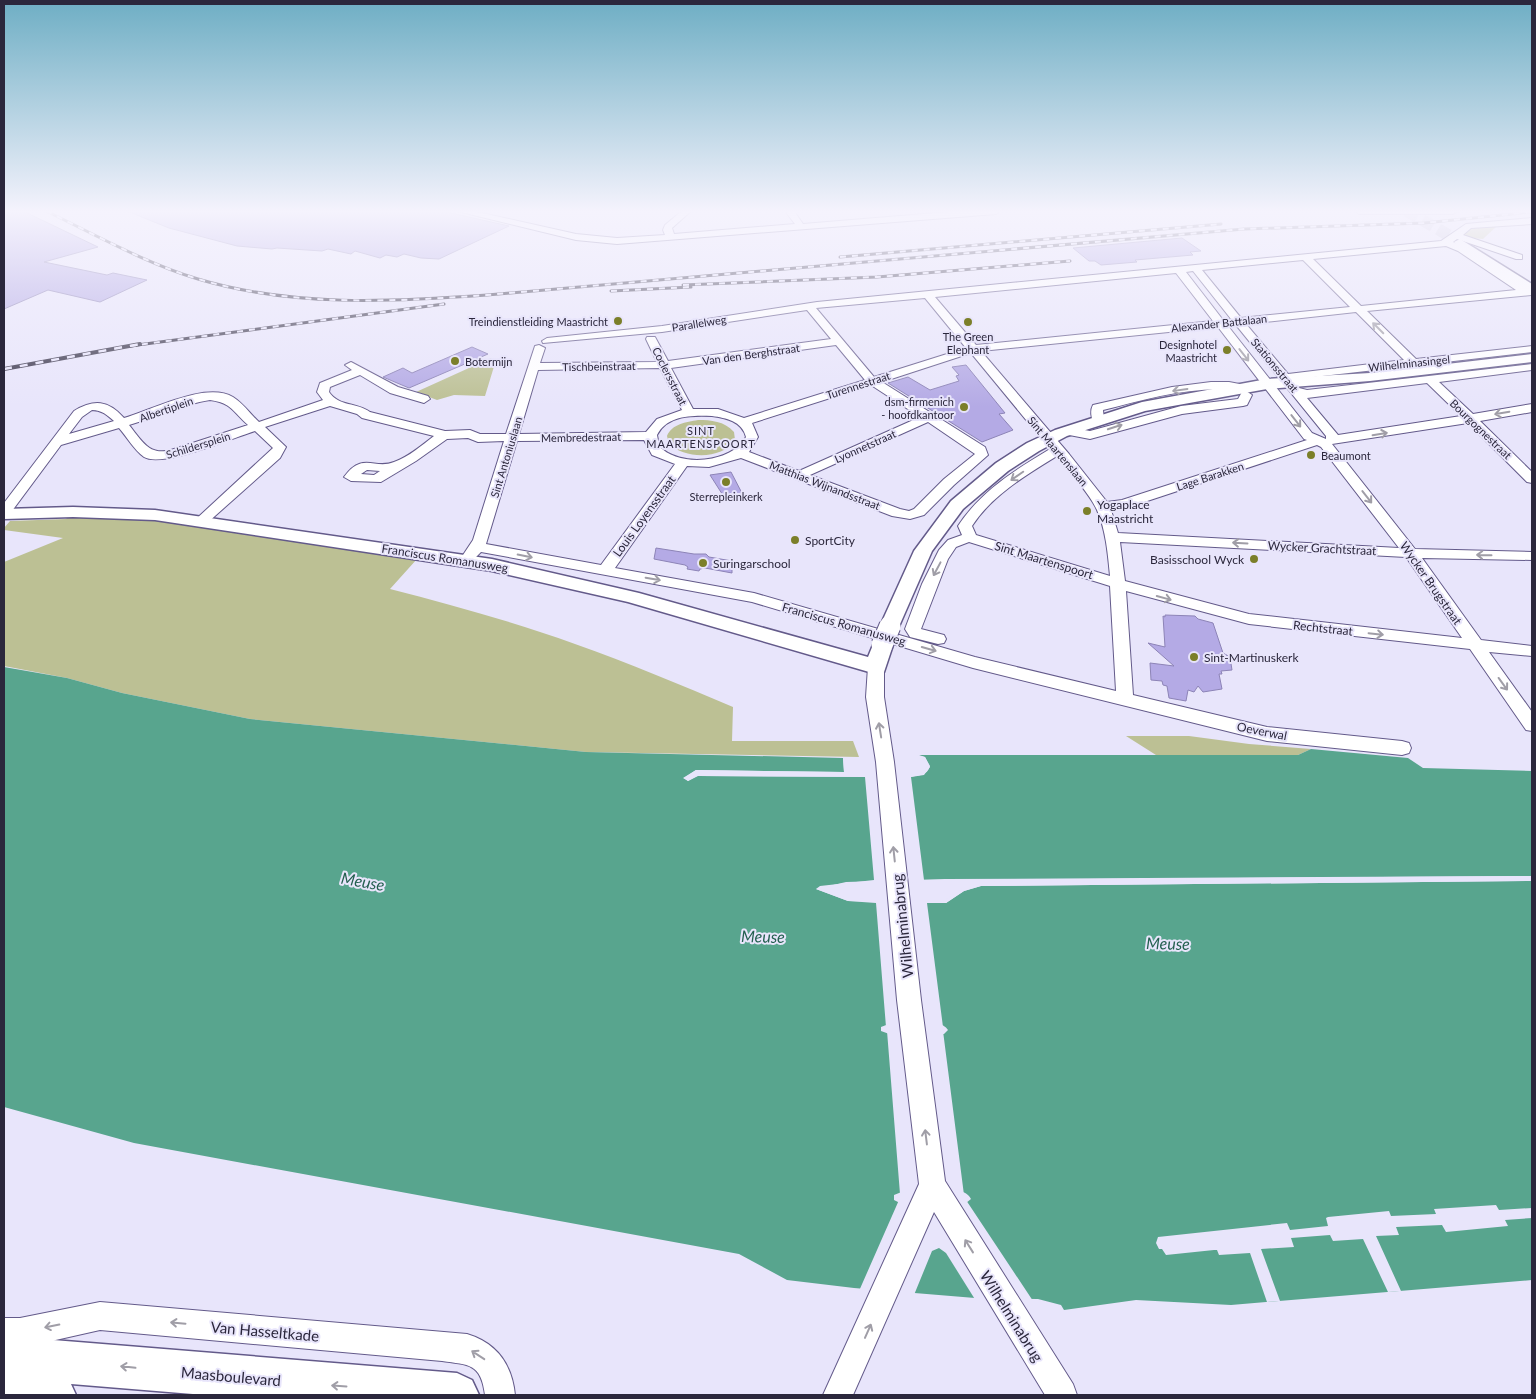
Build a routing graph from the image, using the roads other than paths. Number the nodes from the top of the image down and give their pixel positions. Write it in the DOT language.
graph roads {
  1 [pos="1113,276"];
  2 [pos="1184,276"];
  3 [pos="1202,276"];
  4 [pos="1325,276"];
  5 [pos="1504,276"];
  6 [pos="1508,276"];
  7 [pos="1530,293"];
  8 [pos="927,294"];
  9 [pos="809,306"];
  10 [pos="1358,309"];
  11 [pos="1238,321"];
  12 [pos="1220,323"];
  13 [pos="652,339"];
  14 [pos="837,342"];
  15 [pos="543,345"];
  16 [pos="973,349"];
  17 [pos="1532,349"];
  18 [pos="1532,358"];
  19 [pos="1412,362"];
  20 [pos="665,365"];
  21 [pos="533,367"];
  22 [pos="1532,367"];
  23 [pos="1430,379"];
  24 [pos="871,380"];
  25 [pos="1292,386"];
  26 [pos="1271,388"];
  27 [pos="1246,391"];
  28 [pos="424,399"];
  29 [pos="330,402"];
  30 [pos="1532,408"];
  31 [pos="689,413"];
  32 [pos="930,417"];
  33 [pos="1472,419"];
  34 [pos="1098,420"];
  35 [pos="743,422"];
  36 [pos="123,423"];
  37 [pos="257,426"];
  38 [pos="1068,431"];
  39 [pos="444,435"];
  40 [pos="650,436"];
  41 [pos="512,437"];
  42 [pos="56,442"];
  43 [pos="1324,442"];
  44 [pos="1053,445"];
  45 [pos="740,453"];
  46 [pos="683,462"];
  47 [pos="396,467"];
  48 [pos="800,475"];
  49 [pos="1532,479"];
  50 [pos="1103,506"];
  51 [pos="4,513"];
  52 [pos="201,521"];
  53 [pos="1112,536"];
  54 [pos="970,538"];
  55 [pos="1411,553"];
  56 [pos="471,554"];
  57 [pos="1532,556"];
  58 [pos="605,570"];
  59 [pos="1118,583"];
  60 [pos="1475,645"];
  61 [pos="1532,651"];
  62 [pos="973,662"];
  63 [pos="876,667"];
  64 [pos="1125,699"];
  65 [pos="1532,725"];
  66 [pos="1402,748"];
  67 [pos="932,1185"];
  68 [pos="4,1332"];
  69 [pos="4,1357"];
  70 [pos="843,1386"];
  71 [pos="1056,1386"];
  72 [pos="4,1393"];
  73 [pos="54,1395"];
  74 [pos="457,1395"];
  75 [pos="500,1395"];
  1 -- 8 [label="street, Parallelweg"];
  2 -- 12 [label="street, Stationsstraat"];
  3 -- 11 [label="street, Stationsstraat"];
  4 -- 10 [label="street"];
  5 -- 7 [label="street"];
  6 -- 7 [label="street"];
  7 -- 10 [label="street, Alexander Battalaan"];
  8 -- 9 [label="street, Parallelweg"];
  8 -- 16 [label="street, Sint Maartenslaan"];
  9 -- 14 [label="street"];
  9 -- 15 [label="street, Parallelweg"];
  10 -- 11 [label="street, Alexander Battalaan"];
  19 -- 10 [label="street, one-way"];
  11 -- 12 [label="street, Alexander Battalaan"];
  11 -- 25 [label="street, Stationsstraat"];
  12 -- 16 [label="street, Alexander Battalaan"];
  12 -- 26 [label="street, Stationsstraat, one-way"];
  13 -- 20 [label="street, Coclersstraat"];
  14 -- 20 [label="street, Van den Berghstraat"];
  14 -- 24 [label="street"];
  15 -- 21 [label="street, Sint Antoniuslaan"];
  16 -- 24 [label="street, Turennestraat"];
  16 -- 44 [label="street, Sint Maartenslaan"];
  17 -- 19 [label="street, Wilhelminasingel"];
  18 -- 25 [label="street, Wilhelminasingel"];
  19 -- 25 [label="street, Wilhelminasingel"];
  20 -- 21 [label="street, Tischbeinstraat"];
  20 -- 31 [label="street, Coclersstraat"];
  21 -- 41 [label="street, Sint Antoniuslaan"];
  22 -- 23 [label="street"];
  23 -- 25 [label="street"];
  23 -- 33 [label="street, Bourgognestraat"];
  24 -- 32 [label="street"];
  24 -- 35 [label="street, Turennestraat"];
  25 -- 26 [label="street, Wilhelminasingel"];
  25 -- 43 [label="street, Stationsstraat"];
  26 -- 27 [label="street, Wilhelminasingel"];
  26 -- 43 [label="street, Stationsstraat, one-way"];
  27 -- 34 [label="street, Wilhelminasingel"];
  27 -- 34 [label="street, Wilhelminasingel, one-way"];
  38 -- 27 [label="street, Wilhelminasingel, one-way"];
  28 -- 29 [label="street"];
  29 -- 37 [label="street, Schildersplein"];
  29 -- 39 [label="street"];
  30 -- 33 [label="street, Lage Barakken, one-way"];
  31 -- 35 [label="street"];
  31 -- 40 [label="street"];
  32 -- 48 [label="street, Lyonnetstraat"];
  32 -- 48 [label="street, Matthias Wijnandsstraat"];
  43 -- 33 [label="street, Lage Barakken, one-way"];
  33 -- 49 [label="street, Bourgognestraat"];
  34 -- 38 [label="street, Wilhelminasingel"];
  35 -- 45 [label="street"];
  36 -- 37 [label="street, Albertiplein"];
  36 -- 37 [label="street, Schildersplein"];
  36 -- 42 [label="street, Albertiplein"];
  36 -- 42 [label="street, Schildersplein"];
  37 -- 52 [label="street, Albertiplein"];
  38 -- 44 [label="street, Wilhelminasingel"];
  39 -- 41 [label="street, Membredestraat"];
  39 -- 47 [label="street"];
  40 -- 41 [label="street, Membredestraat"];
  40 -- 46 [label="street"];
  41 -- 56 [label="street, Sint Antoniuslaan"];
  42 -- 51 [label="street, Schildersplein"];
  43 -- 50 [label="street, Lage Barakken"];
  43 -- 55 [label="street, Wycker Brugstraat, one-way"];
  44 -- 50 [label="street, Sint Maartenslaan"];
  44 -- 54 [label="street, Wilhelminasingel, one-way"];
  44 -- 63 [label="street, Wilhelminasingel"];
  45 -- 46 [label="street"];
  45 -- 48 [label="street, Matthias Wijnandsstraat"];
  46 -- 58 [label="street, Louis Loyensstraat"];
  50 -- 53 [label="street, Sint Maartenslaan"];
  51 -- 52 [label="street, Franciscus Romanusweg"];
  52 -- 56 [label="street, Franciscus Romanusweg"];
  55 -- 53 [label="street, Wycker Grachtstraat, one-way"];
  53 -- 59 [label="street, Sint Maartenslaan"];
  54 -- 59 [label="street, Sint Maartenspoort"];
  54 -- 62 [label="street, Franciscus Romanusweg, one-way"];
  57 -- 55 [label="street, Wycker Grachtstraat, one-way"];
  55 -- 60 [label="street, Wycker Brugstraat"];
  56 -- 58 [label="street, Franciscus Romanusweg, one-way"];
  56 -- 63 [label="street, Franciscus Romanusweg"];
  58 -- 62 [label="street, Franciscus Romanusweg, one-way"];
  59 -- 60 [label="street, Rechtstraat, one-way"];
  59 -- 64 [label="street, Sint Maartenslaan"];
  60 -- 61 [label="street, Rechtstraat"];
  60 -- 65 [label="street, Wycker Brugstraat, one-way"];
  62 -- 64 [label="street, Franciscus Romanusweg"];
  67 -- 63 [label="street, Wilhelminabrug, one-way"];
  64 -- 66 [label="street, Oeverwal"];
  70 -- 67 [label="street, one-way"];
  71 -- 67 [label="street, Wilhelminabrug, one-way"];
  75 -- 68 [label="street, Van Hasseltkade, one-way"];
  74 -- 69 [label="main road, Maasboulevard, one-way"];
  72 -- 73 [label="main road"];
}
